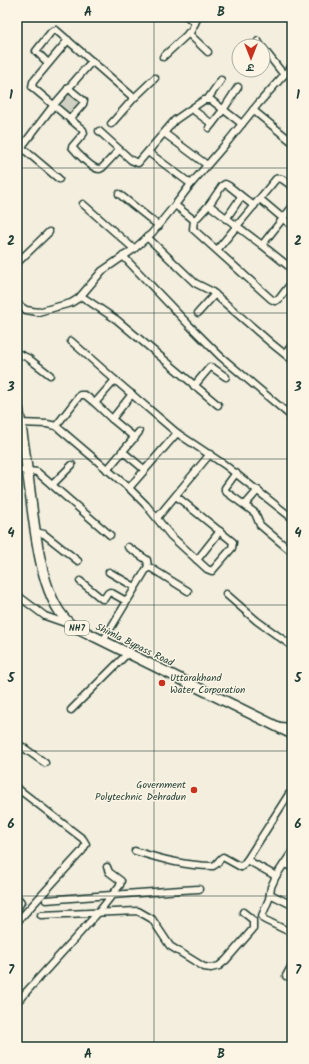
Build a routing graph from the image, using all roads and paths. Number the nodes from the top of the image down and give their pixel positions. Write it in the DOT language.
graph roads {
  1 [pos="188,17"];
  2 [pos="198,17"];
  3 [pos="195,23"];
  4 [pos="188,34"];
  5 [pos="68,40"];
  6 [pos="208,52"];
  7 [pos="163,57"];
  8 [pos="271,58"];
  9 [pos="92,61"];
  10 [pos="48,62"];
  11 [pos="292,66"];
  12 [pos="284,75"];
  13 [pos="155,78"];
  14 [pos="222,80"];
  15 [pos="238,87"];
  16 [pos="68,88"];
  17 [pos="134,98"];
  18 [pos="207,100"];
  19 [pos="53,106"];
  20 [pos="192,109"];
  21 [pos="223,110"];
  22 [pos="253,110"];
  23 [pos="70,119"];
  24 [pos="112,124"];
  25 [pos="242,124"];
  26 [pos="99,131"];
  27 [pos="164,133"];
  28 [pos="291,141"];
  29 [pos="21,147"];
  30 [pos="119,150"];
  31 [pos="148,152"];
  32 [pos="17,154"];
  33 [pos="207,165"];
  34 [pos="59,179"];
  35 [pos="191,184"];
  36 [pos="292,186"];
  37 [pos="119,194"];
  38 [pos="241,197"];
  39 [pos="260,199"];
  40 [pos="83,204"];
  41 [pos="175,205"];
  42 [pos="208,205"];
  43 [pos="254,206"];
  44 [pos="292,207"];
  45 [pos="283,218"];
  46 [pos="226,219"];
  47 [pos="194,221"];
  48 [pos="159,226"];
  49 [pos="292,226"];
  50 [pos="237,227"];
  51 [pos="49,232"];
  52 [pos="147,238"];
  53 [pos="262,245"];
  54 [pos="134,249"];
  55 [pos="217,250"];
  56 [pos="123,256"];
  57 [pos="292,258"];
  58 [pos="17,263"];
  59 [pos="290,267"];
  60 [pos="292,282"];
  61 [pos="215,294"];
  62 [pos="80,296"];
  63 [pos="17,304"];
  64 [pos="198,313"];
  65 [pos="71,341"];
  66 [pos="292,345"];
  67 [pos="17,353"];
  68 [pos="284,354"];
  69 [pos="292,360"];
  70 [pos="50,375"];
  71 [pos="226,377"];
  72 [pos="115,380"];
  73 [pos="194,386"];
  74 [pos="132,394"];
  75 [pos="17,400"];
  76 [pos="95,403"];
  77 [pos="218,405"];
  78 [pos="292,417"];
  79 [pos="112,419"];
  80 [pos="20,423"];
  81 [pos="56,426"];
  82 [pos="139,432"];
  83 [pos="177,433"];
  84 [pos="135,438"];
  85 [pos="122,451"];
  86 [pos="210,454"];
  87 [pos="72,465"];
  88 [pos="17,469"];
  89 [pos="28,470"];
  90 [pos="107,470"];
  91 [pos="145,470"];
  92 [pos="236,473"];
  93 [pos="52,485"];
  94 [pos="129,488"];
  95 [pos="258,490"];
  96 [pos="176,496"];
  97 [pos="245,505"];
  98 [pos="157,518"];
  99 [pos="292,518"];
  100 [pos="220,531"];
  101 [pos="36,532"];
  102 [pos="110,535"];
  103 [pos="128,547"];
  104 [pos="292,552"];
  105 [pos="197,560"];
  106 [pos="78,561"];
  107 [pos="148,567"];
  108 [pos="109,572"];
  109 [pos="80,581"];
  110 [pos="135,587"];
  111 [pos="188,591"];
  112 [pos="226,594"];
  113 [pos="17,595"];
  114 [pos="126,601"];
  115 [pos="73,626"];
  116 [pos="103,641"];
  117 [pos="292,646"];
  118 [pos="128,653"];
  119 [pos="71,710"];
  120 [pos="276,726"];
  121 [pos="292,727"];
  122 [pos="292,734"];
  123 [pos="17,743"];
  124 [pos="45,763"];
  125 [pos="17,788"];
  126 [pos="292,792"];
  127 [pos="135,850"];
  128 [pos="292,852"];
  129 [pos="247,860"];
  130 [pos="285,864"];
  131 [pos="107,867"];
  132 [pos="292,868"];
  133 [pos="276,876"];
  134 [pos="199,889"];
  135 [pos="270,894"];
  136 [pos="113,895"];
  137 [pos="17,897"];
  138 [pos="46,900"];
  139 [pos="292,905"];
  140 [pos="17,909"];
  141 [pos="243,912"];
  142 [pos="98,913"];
  143 [pos="41,916"];
  144 [pos="17,922"];
  145 [pos="292,933"];
  146 [pos="292,965"];
  147 [pos="286,976"];
  148 [pos="17,1002"];
  1 -- 3 [label="street"];
  2 -- 3 [label="street"];
  3 -- 4 [label="street"];
  4 -- 6 [label="street"];
  4 -- 7 [label="street"];
  5 -- 9 [label="street"];
  5 -- 10 [label="street"];
  5 -- 10 [label="street"];
  8 -- 12 [label="street"];
  9 -- 16 [label="street"];
  9 -- 17 [label="street"];
  10 -- 19 [label="street"];
  11 -- 12 [label="street"];
  12 -- 22 [label="street"];
  13 -- 17 [label="street"];
  14 -- 18 [label="street"];
  15 -- 21 [label="street"];
  16 -- 19 [label="street"];
  16 -- 23 [label="street"];
  17 -- 24 [label="street"];
  18 -- 20 [label="street"];
  18 -- 21 [label="street"];
  19 -- 23 [label="street"];
  19 -- 29 [label="street"];
  20 -- 21 [label="street"];
  20 -- 27 [label="street"];
  21 -- 25 [label="street"];
  22 -- 25 [label="street"];
  22 -- 28 [label="street"];
  23 -- 30 [label="street"];
  25 -- 33 [label="street"];
  26 -- 30 [label="street"];
  27 -- 31 [label="street"];
  27 -- 33 [label="street"];
  29 -- 32 [label="street"];
  29 -- 34 [label="street"];
  30 -- 31 [label="street"];
  31 -- 35 [label="street"];
  33 -- 35 [label="street"];
  35 -- 41 [label="street"];
  36 -- 39 [label="street"];
  37 -- 48 [label="street"];
  38 -- 42 [label="street"];
  38 -- 43 [label="street"];
  38 -- 46 [label="street"];
  39 -- 43 [label="street"];
  39 -- 45 [label="street"];
  40 -- 54 [label="street"];
  41 -- 47 [label="street"];
  41 -- 48 [label="street"];
  42 -- 46 [label="street"];
  42 -- 47 [label="street"];
  43 -- 50 [label="street"];
  44 -- 45 [label="street"];
  45 -- 49 [label="street"];
  45 -- 53 [label="street"];
  46 -- 50 [label="street"];
  47 -- 55 [label="street"];
  48 -- 52 [label="street"];
  50 -- 53 [label="street"];
  50 -- 55 [label="street"];
  51 -- 58 [label="street"];
  52 -- 54 [label="street"];
  52 -- 61 [label="street"];
  53 -- 59 [label="street"];
  54 -- 56 [label="street"];
  55 -- 60 [label="street"];
  56 -- 62 [label="street"];
  56 -- 78 [label="street"];
  57 -- 59 [label="street"];
  61 -- 64 [label="street"];
  61 -- 68 [label="street"];
  62 -- 63 [label="street"];
  62 -- 73 [label="street"];
  65 -- 72 [label="street"];
  66 -- 68 [label="street"];
  67 -- 70 [label="street"];
  68 -- 69 [label="street"];
  71 -- 73 [label="street"];
  72 -- 74 [label="street"];
  72 -- 76 [label="street"];
  73 -- 77 [label="street"];
  74 -- 79 [label="street"];
  74 -- 83 [label="street"];
  75 -- 80 [label="highway, Shimla Bypass Road / NH7"];
  76 -- 79 [label="street"];
  76 -- 81 [label="street"];
  79 -- 84 [label="street"];
  80 -- 81 [label="street"];
  80 -- 89 [label="highway, Shimla Bypass Road / NH7"];
  81 -- 90 [label="street"];
  82 -- 84 [label="street"];
  83 -- 86 [label="street"];
  83 -- 91 [label="street"];
  84 -- 85 [label="street"];
  85 -- 90 [label="street"];
  85 -- 91 [label="street"];
  86 -- 92 [label="street"];
  86 -- 96 [label="street"];
  87 -- 93 [label="street"];
  88 -- 89 [label="street"];
  89 -- 93 [label="street"];
  89 -- 101 [label="highway, Shimla Bypass Road / NH7"];
  90 -- 94 [label="street"];
  91 -- 94 [label="street"];
  92 -- 95 [label="street"];
  92 -- 97 [label="street"];
  93 -- 102 [label="street"];
  94 -- 98 [label="street"];
  95 -- 97 [label="street"];
  95 -- 99 [label="street"];
  96 -- 98 [label="street"];
  96 -- 100 [label="street"];
  97 -- 104 [label="street"];
  98 -- 105 [label="street"];
  100 -- 105 [label="street"];
  100 -- 105 [label="street"];
  101 -- 106 [label="street"];
  101 -- 115 [label="highway, Shimla Bypass Road / NH7"];
  103 -- 107 [label="street"];
  107 -- 110 [label="street"];
  107 -- 111 [label="street"];
  108 -- 110 [label="street"];
  109 -- 114 [label="street"];
  110 -- 114 [label="street"];
  112 -- 117 [label="street"];
  113 -- 115 [label="street"];
  114 -- 116 [label="street"];
  115 -- 116 [label="highway, Shimla Bypass Road / NH7"];
  116 -- 118 [label="highway, Shimla Bypass Road / NH7"];
  118 -- 119 [label="street"];
  118 -- 120 [label="highway, Shimla Bypass Road / NH7"];
  120 -- 121 [label="street"];
  120 -- 122 [label="highway, Shimla Bypass Road / NH7"];
  123 -- 124 [label="street"];
  125 -- 144 [label="street"];
  126 -- 129 [label="street"];
  127 -- 129 [label="street"];
  128 -- 130 [label="street"];
  129 -- 133 [label="street"];
  130 -- 132 [label="street"];
  130 -- 133 [label="street"];
  131 -- 136 [label="street"];
  133 -- 135 [label="street"];
  134 -- 136 [label="street"];
  135 -- 139 [label="street"];
  135 -- 145 [label="street"];
  136 -- 138 [label="street"];
  136 -- 142 [label="street"];
  137 -- 140 [label="street"];
  141 -- 142 [label="street"];
  142 -- 143 [label="street"];
  142 -- 148 [label="street"];
  146 -- 147 [label="street"];
}
